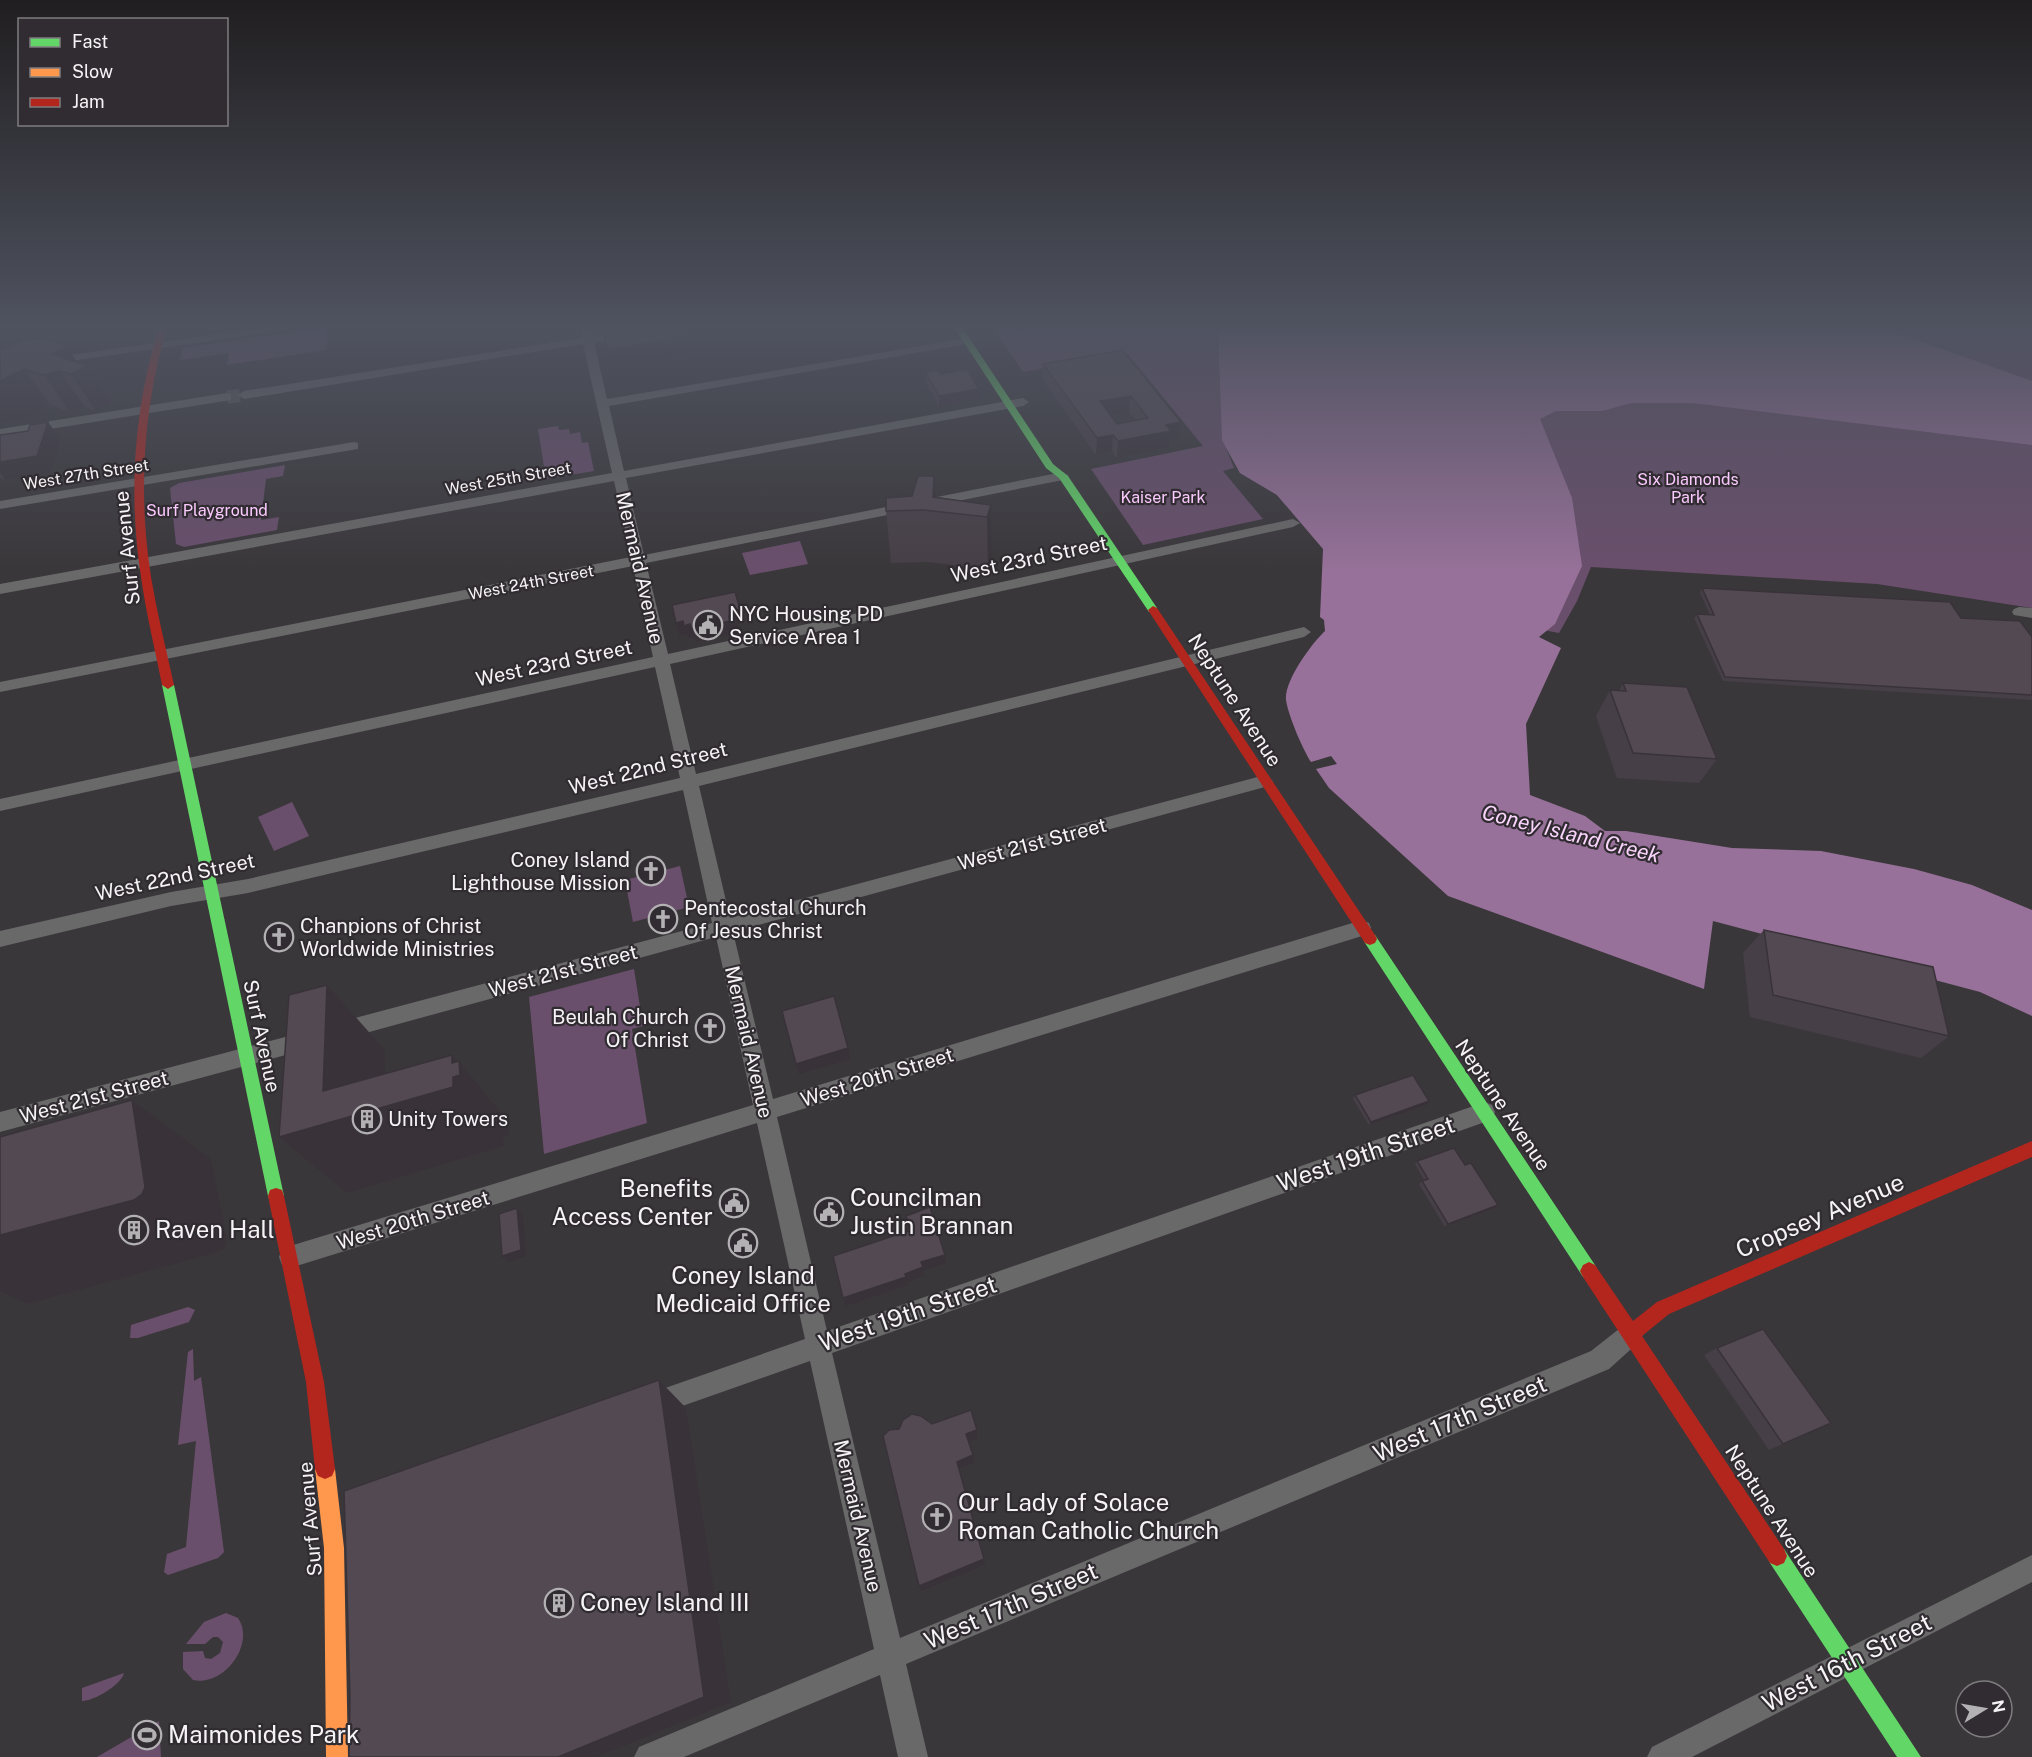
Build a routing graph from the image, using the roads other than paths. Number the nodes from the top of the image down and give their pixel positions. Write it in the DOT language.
graph roads {
  1 [pos="150,409"];
  2 [pos="604,409"];
  3 [pos="983,409"];
  4 [pos="1019,409"];
  5 [pos="144,410"];
  6 [pos="0,433"];
  7 [pos="354,446"];
  8 [pos="619,476"];
  9 [pos="1063,476"];
  10 [pos="139,482"];
  11 [pos="0,505"];
  12 [pos="1293,523"];
  13 [pos="1119,560"];
  14 [pos="639,561"];
  15 [pos="144,563"];
  16 [pos="0,589"];
  17 [pos="1305,632"];
  18 [pos="161,656"];
  19 [pos="662,660"];
  20 [pos="1186,661"];
  21 [pos="0,687"];
  22 [pos="184,765"];
  23 [pos="689,781"];
  24 [pos="1265,781"];
  25 [pos="0,805"];
  26 [pos="213,892"];
  27 [pos="723,928"];
  28 [pos="1362,928"];
  29 [pos="0,939"];
  30 [pos="245,1057"];
  31 [pos="765,1111"];
  32 [pos="1485,1112"];
  33 [pos="0,1122"];
  34 [pos="2032,1149"];
  35 [pos="290,1257"];
  36 [pos="1632,1333"];
  37 [pos="819,1345"];
  38 [pos="634,1411"];
  39 [pos="2032,1568"];
  40 [pos="890,1657"];
  41 [pos="1849,1663"];
  42 [pos="337,1757"];
  43 [pos="650,1757"];
  44 [pos="913,1757"];
  45 [pos="1662,1757"];
  46 [pos="1910,1757"];
  1 -- 5 [label="street"];
  2 -- 8 [label="street, Mermaid Avenue"];
  3 -- 8 [label="street, West 25th Street"];
  4 -- 9 [label="main road, Neptune Avenue"];
  5 -- 6 [label="street"];
  5 -- 10 [label="main road, Surf Avenue"];
  7 -- 10 [label="street, West 27th Street"];
  8 -- 14 [label="street, Mermaid Avenue"];
  8 -- 15 [label="street, West 25th Street"];
  9 -- 13 [label="main road, Neptune Avenue"];
  9 -- 14 [label="street, West 24th Street"];
  10 -- 11 [label="street, West 27th Street"];
  10 -- 15 [label="main road, Surf Avenue"];
  12 -- 13 [label="street, West 23rd Street"];
  13 -- 19 [label="street, West 23rd Street"];
  13 -- 20 [label="main road, Neptune Avenue"];
  14 -- 18 [label="street, West 24th Street"];
  14 -- 19 [label="street, Mermaid Avenue"];
  15 -- 16 [label="street, West 25th Street"];
  15 -- 18 [label="main road, Surf Avenue"];
  17 -- 20 [label="street, West 22nd Street"];
  18 -- 21 [label="street, West 24th Street"];
  18 -- 22 [label="main road, Surf Avenue"];
  19 -- 22 [label="street, West 23rd Street"];
  19 -- 23 [label="street, Mermaid Avenue"];
  20 -- 23 [label="street, West 22nd Street"];
  20 -- 24 [label="main road, Neptune Avenue"];
  22 -- 25 [label="street, West 23rd Street"];
  22 -- 26 [label="main road, Surf Avenue"];
  23 -- 26 [label="street, West 22nd Street"];
  23 -- 27 [label="street, Mermaid Avenue"];
  24 -- 27 [label="street, West 21st Street"];
  24 -- 28 [label="main road, Neptune Avenue"];
  26 -- 29 [label="street, West 22nd Street"];
  26 -- 30 [label="main road, Surf Avenue"];
  27 -- 30 [label="street, West 21st Street"];
  27 -- 31 [label="street, Mermaid Avenue"];
  28 -- 31 [label="street, West 20th Street"];
  28 -- 32 [label="main road, Neptune Avenue"];
  30 -- 33 [label="street, West 21st Street"];
  30 -- 35 [label="main road, Surf Avenue"];
  31 -- 35 [label="street, West 20th Street"];
  31 -- 37 [label="street, Mermaid Avenue"];
  32 -- 36 [label="main road, Neptune Avenue"];
  32 -- 37 [label="street, West 19th Street"];
  34 -- 36 [label="main road, Cropsey Avenue"];
  35 -- 42 [label="main road, Surf Avenue"];
  36 -- 40 [label="street, West 17th Street"];
  36 -- 41 [label="main road, Neptune Avenue"];
  37 -- 38 [label="street, West 19th Street"];
  37 -- 40 [label="street, Mermaid Avenue"];
  39 -- 41 [label="street, West 16th Street"];
  40 -- 43 [label="street, West 17th Street"];
  40 -- 44 [label="street, Mermaid Avenue"];
  41 -- 45 [label="street, West 16th Street"];
  41 -- 46 [label="main road, Neptune Avenue"];
}
